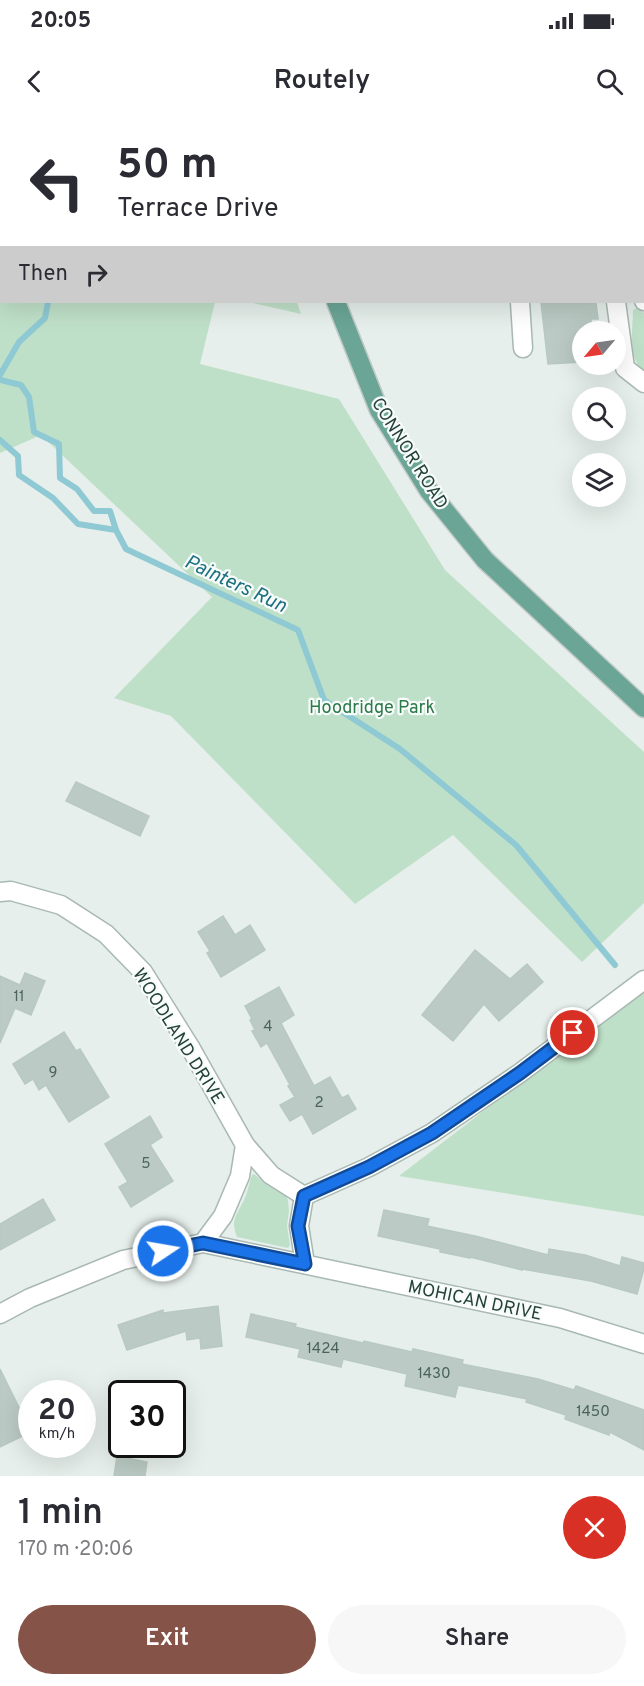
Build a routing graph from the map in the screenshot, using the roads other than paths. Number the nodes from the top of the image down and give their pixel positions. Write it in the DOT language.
graph roads {
  1 [pos="336,303"];
  2 [pos="520,303"];
  3 [pos="616,303"];
  4 [pos="523,348"];
  5 [pos="644,383"];
  6 [pos="644,708"];
  7 [pos="0,892"];
  8 [pos="644,980"];
  9 [pos="245,1144"];
  10 [pos="304,1196"];
  11 [pos="203,1243"];
  12 [pos="305,1264"];
  13 [pos="0,1314"];
  14 [pos="644,1344"];
  1 -- 6 [label="main road, CONNOR ROAD"];
  2 -- 4 [label="street"];
  3 -- 5 [label="street"];
  7 -- 9 [label="street, WOODLAND DRIVE"];
  8 -- 10 [label="street"];
  9 -- 10 [label="street, WOODLAND DRIVE"];
  9 -- 11 [label="street"];
  10 -- 12 [label="street"];
  11 -- 12 [label="street, MOHICAN DRIVE"];
  11 -- 13 [label="street"];
  12 -- 14 [label="street, MOHICAN DRIVE"];
}
